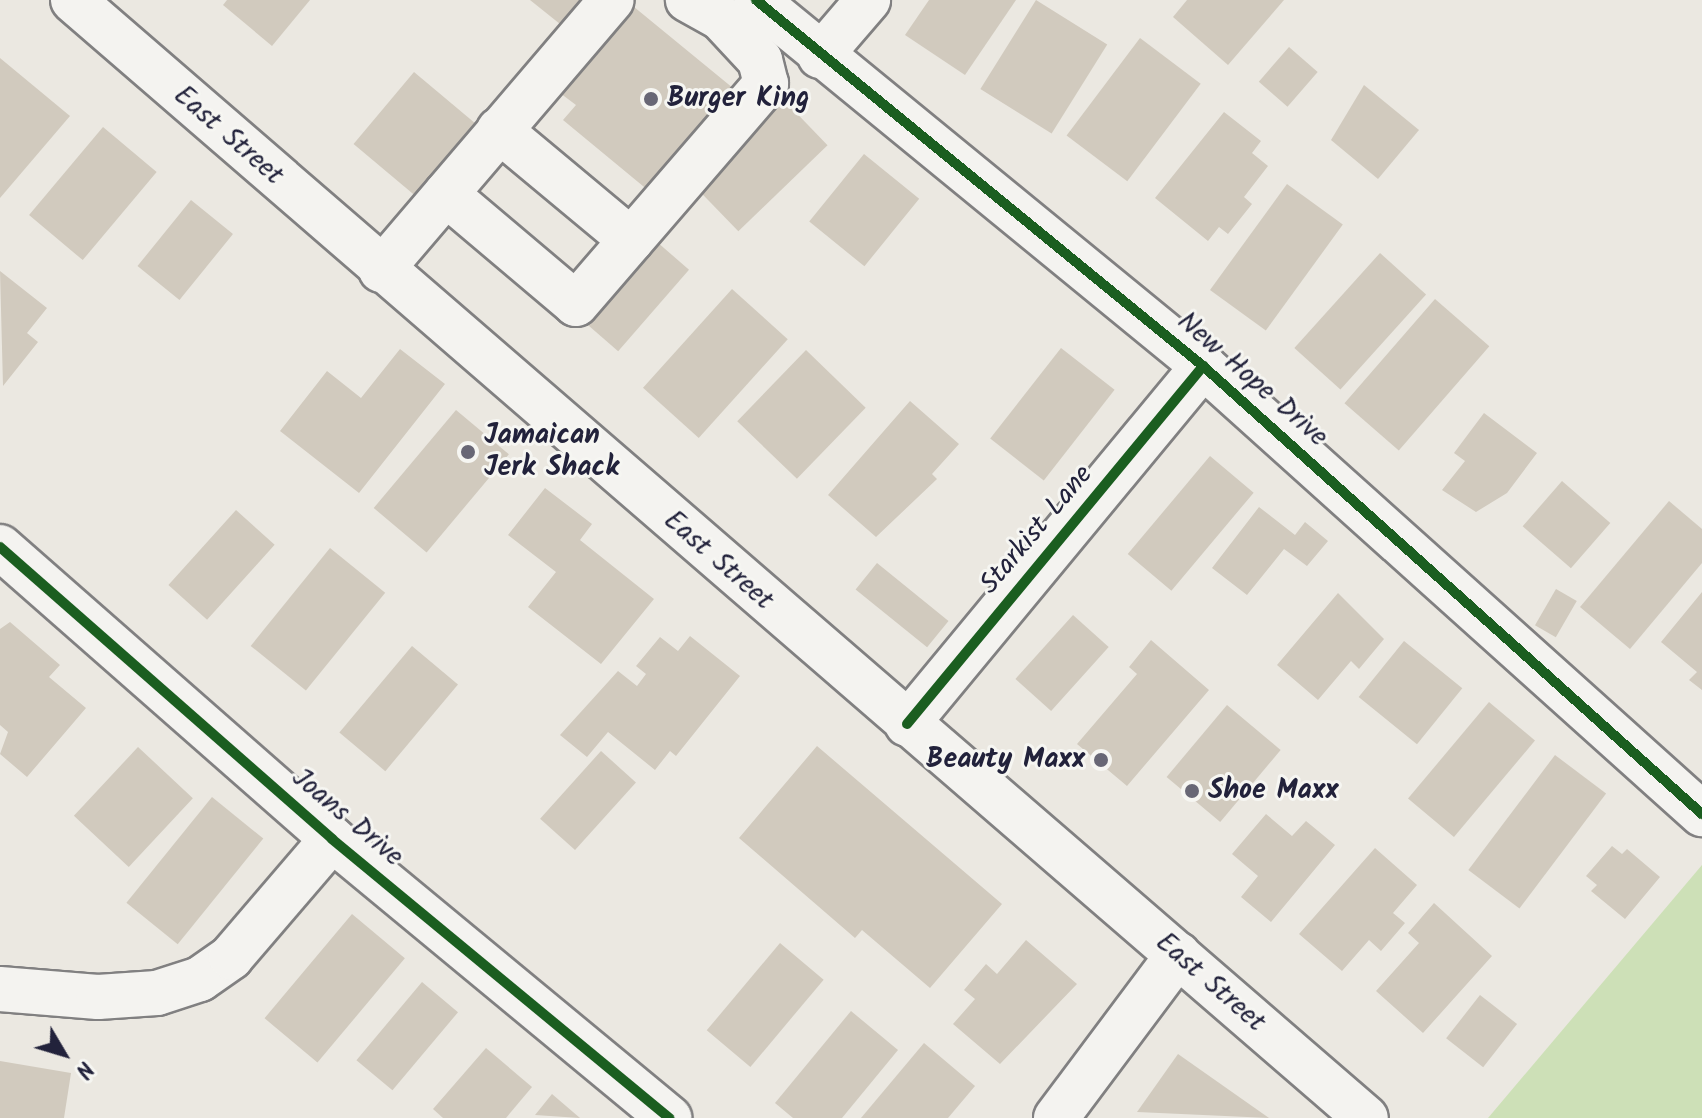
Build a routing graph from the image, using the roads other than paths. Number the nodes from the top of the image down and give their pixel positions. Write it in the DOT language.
graph roads {
  1 [pos="73,0"];
  2 [pos="612,0"];
  3 [pos="688,0"];
  4 [pos="756,0"];
  5 [pos="868,0"];
  6 [pos="820,56"];
  7 [pos="499,130"];
  8 [pos="446,194"];
  9 [pos="631,240"];
  10 [pos="381,270"];
  11 [pos="1203,366"];
  12 [pos="0,547"];
  13 [pos="907,724"];
  14 [pos="1702,814"];
  15 [pos="332,839"];
  16 [pos="1178,955"];
  17 [pos="0,989"];
  18 [pos="669,1118"];
  19 [pos="1056,1118"];
  20 [pos="1366,1118"];
  1 -- 10 [label="street, East Street"];
  2 -- 7 [label="street"];
  3 -- 9 [label="street"];
  4 -- 6 [label="street, New Hope Drive"];
  5 -- 6 [label="street"];
  6 -- 11 [label="street, New Hope Drive"];
  7 -- 8 [label="street"];
  7 -- 9 [label="street"];
  8 -- 9 [label="street"];
  8 -- 10 [label="street"];
  10 -- 13 [label="street, East Street"];
  11 -- 13 [label="street, Starkist Lane"];
  11 -- 14 [label="street, New Hope Drive"];
  12 -- 15 [label="street, Joans Drive"];
  13 -- 16 [label="street, East Street"];
  15 -- 17 [label="street"];
  15 -- 18 [label="street, Joans Drive"];
  16 -- 19 [label="street"];
  16 -- 20 [label="street, East Street"];
}
